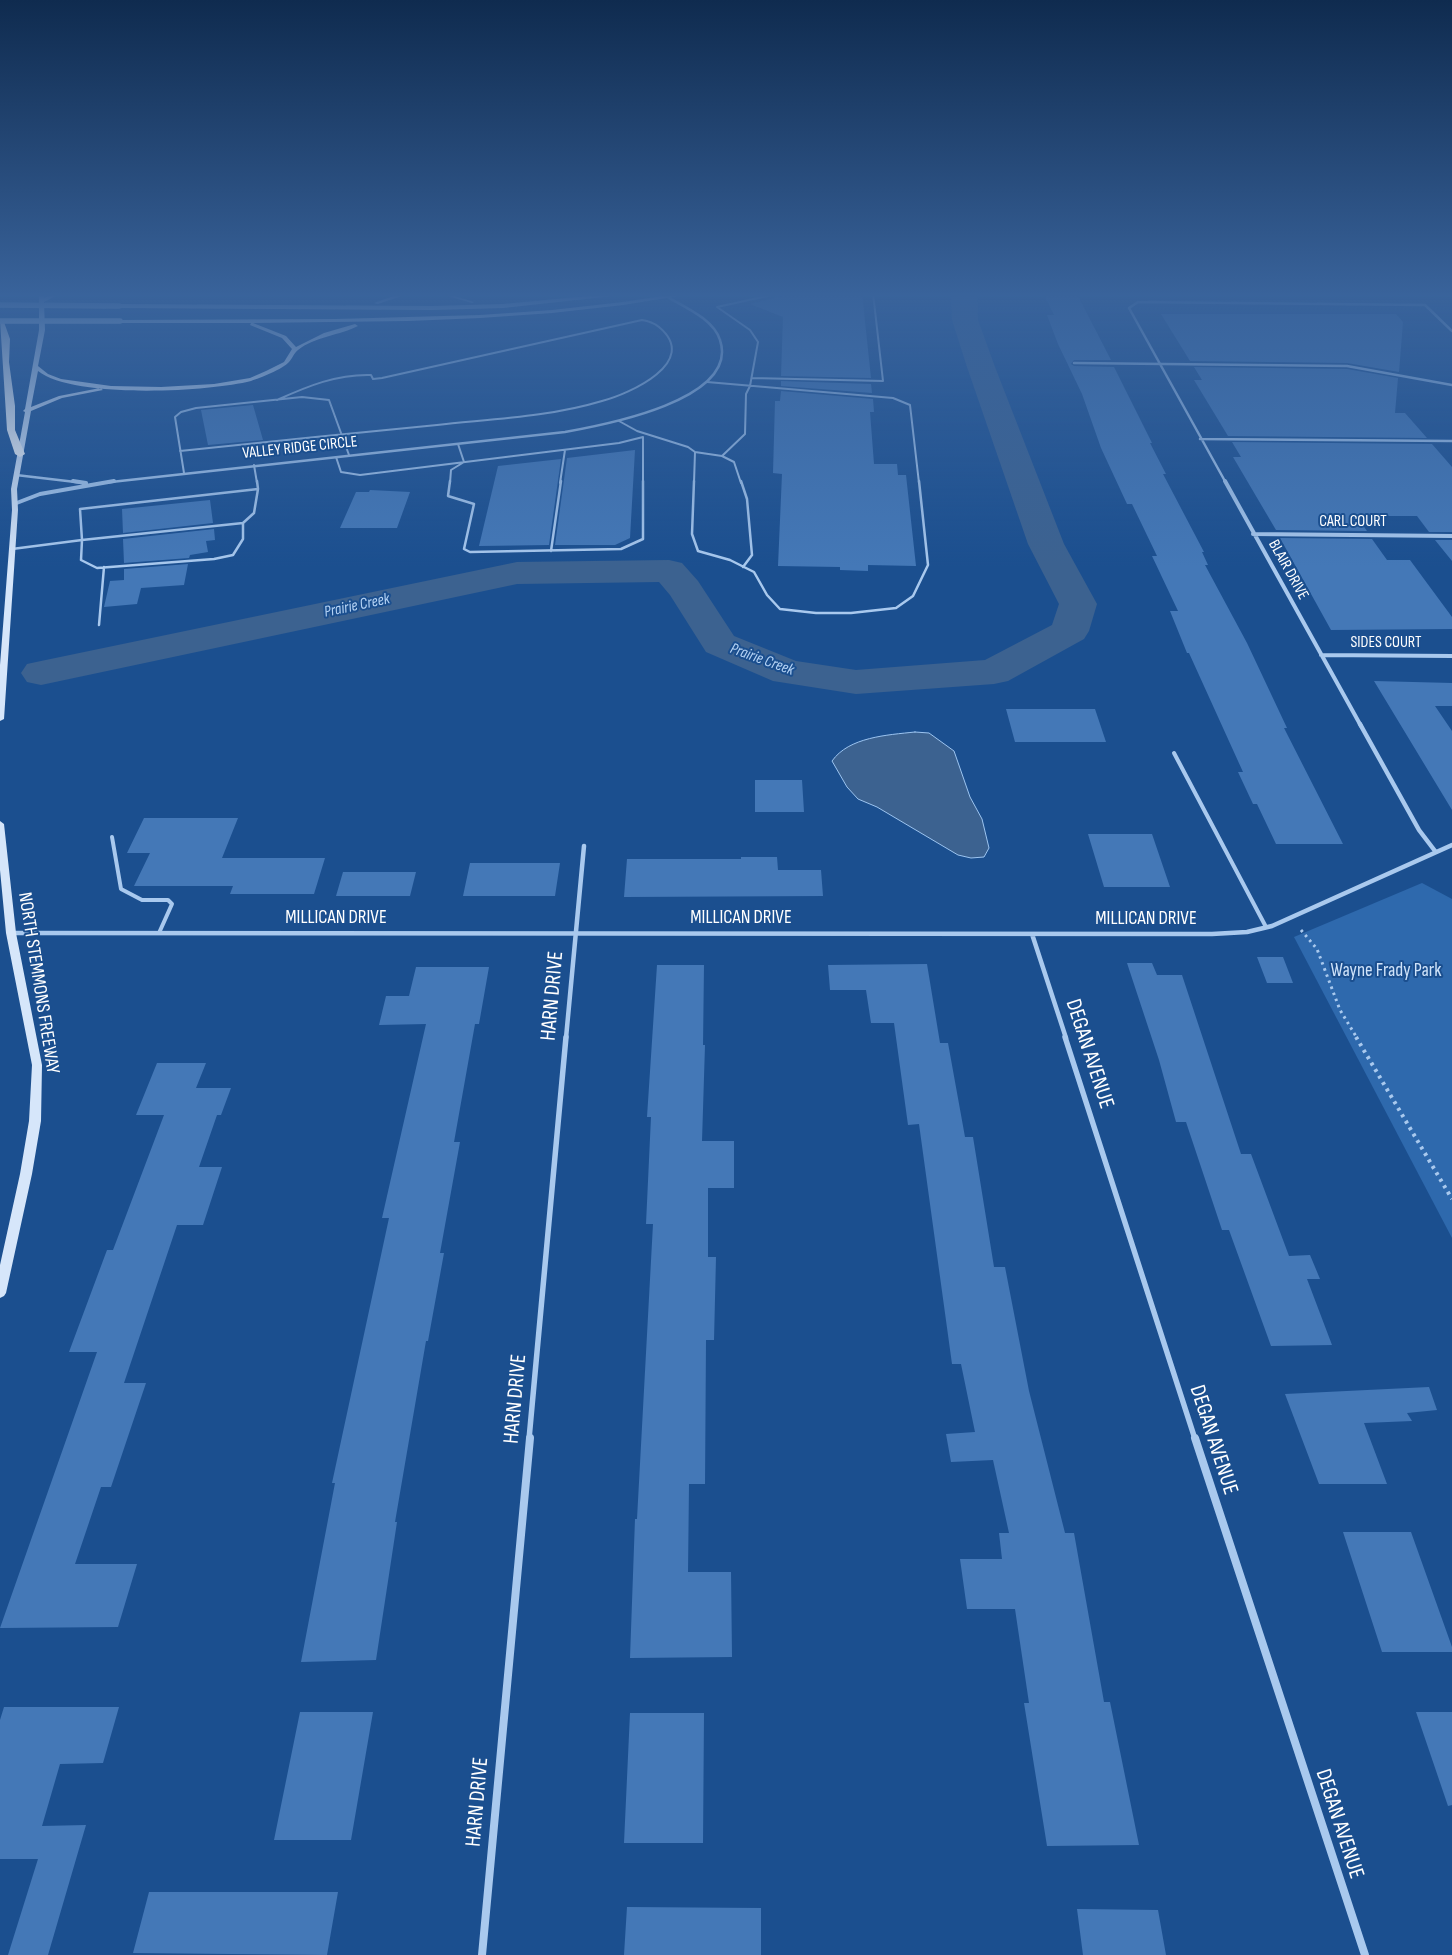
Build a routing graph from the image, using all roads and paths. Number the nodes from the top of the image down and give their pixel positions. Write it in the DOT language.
graph roads {
  1 [pos="8,384"];
  2 [pos="32,384"];
  3 [pos="84,384"];
  4 [pos="218,384"];
  5 [pos="314,384"];
  6 [pos="641,384"];
  7 [pos="702,384"];
  8 [pos="731,384"];
  9 [pos="1172,384"];
  10 [pos="750,386"];
  11 [pos="111,388"];
  12 [pos="277,400"];
  13 [pos="26,412"];
  14 [pos="620,422"];
  15 [pos="341,434"];
  16 [pos="647,434"];
  17 [pos="643,437"];
  18 [pos="1200,439"];
  19 [pos="1452,441"];
  20 [pos="458,444"];
  21 [pos="565,450"];
  22 [pos="180,451"];
  23 [pos="695,452"];
  24 [pos="20,454"];
  25 [pos="350,456"];
  26 [pos="722,456"];
  27 [pos="336,457"];
  28 [pos="464,462"];
  29 [pos="254,465"];
  30 [pos="184,473"];
  31 [pos="16,475"];
  32 [pos="91,484"];
  33 [pos="258,489"];
  34 [pos="14,504"];
  35 [pos="243,523"];
  36 [pos="1253,534"];
  37 [pos="1452,536"];
  38 [pos="82,540"];
  39 [pos="12,550"];
  40 [pos="551,551"];
  41 [pos="104,567"];
  42 [pos="743,567"];
  43 [pos="99,624"];
  44 [pos="1321,655"];
  45 [pos="1452,656"];
  46 [pos="0,719"];
  47 [pos="1174,753"];
  48 [pos="0,824"];
  49 [pos="112,837"];
  50 [pos="1452,845"];
  51 [pos="584,846"];
  52 [pos="1435,851"];
  53 [pos="1290,918"];
  54 [pos="1266,927"];
  55 [pos="576,932"];
  56 [pos="159,933"];
  57 [pos="11,934"];
  58 [pos="1032,934"];
  59 [pos="1452,1199"];
  60 [pos="0,1293"];
  61 [pos="482,1955"];
  62 [pos="1364,1955"];
  1 -- 24 [label="highway"];
  2 -- 13 [label="main road"];
  3 -- 11 [label="main road"];
  4 -- 11 [label="main road"];
  5 -- 12 [label="lane"];
  6 -- 15 [label="lane"];
  7 -- 14 [label="street, VALLEY RIDGE CIRCLE"];
  8 -- 10 [label="lane"];
  9 -- 18 [label="street, BLAIR DRIVE"];
  10 -- 26 [label="lane"];
  10 -- 42 [label="lane"];
  11 -- 13 [label="main road"];
  12 -- 15 [label="lane"];
  12 -- 22 [label="lane"];
  13 -- 24 [label="main road"];
  14 -- 16 [label="lane"];
  14 -- 20 [label="street, VALLEY RIDGE CIRCLE"];
  15 -- 22 [label="lane"];
  15 -- 25 [label="lane"];
  16 -- 17 [label="lane"];
  16 -- 23 [label="lane"];
  17 -- 21 [label="lane"];
  17 -- 40 [label="lane"];
  18 -- 19 [label="street"];
  18 -- 36 [label="street, BLAIR DRIVE"];
  20 -- 25 [label="street, VALLEY RIDGE CIRCLE"];
  20 -- 28 [label="lane"];
  21 -- 28 [label="lane"];
  21 -- 40 [label="lane"];
  22 -- 30 [label="lane"];
  23 -- 26 [label="lane"];
  23 -- 42 [label="lane"];
  24 -- 31 [label="main road"];
  25 -- 27 [label="street, VALLEY RIDGE CIRCLE"];
  26 -- 42 [label="lane"];
  27 -- 28 [label="lane"];
  27 -- 29 [label="street, VALLEY RIDGE CIRCLE"];
  28 -- 40 [label="lane"];
  29 -- 30 [label="street, VALLEY RIDGE CIRCLE"];
  29 -- 33 [label="lane"];
  30 -- 32 [label="street, VALLEY RIDGE CIRCLE"];
  31 -- 32 [label="street, VALLEY RIDGE CIRCLE"];
  31 -- 34 [label="main road"];
  32 -- 34 [label="street, VALLEY RIDGE CIRCLE"];
  33 -- 35 [label="lane"];
  33 -- 38 [label="lane"];
  34 -- 39 [label="main road"];
  35 -- 38 [label="lane"];
  35 -- 41 [label="lane"];
  36 -- 37 [label="street, CARL COURT"];
  36 -- 44 [label="street, BLAIR DRIVE"];
  38 -- 39 [label="lane"];
  38 -- 41 [label="lane"];
  39 -- 46 [label="main road"];
  41 -- 43 [label="lane"];
  44 -- 45 [label="street, SIDES COURT"];
  44 -- 52 [label="street, BLAIR DRIVE"];
  47 -- 54 [label="lane"];
  48 -- 57 [label="main road, NORTH STEMMONS FREEWAY"];
  49 -- 56 [label="lane"];
  50 -- 52 [label="street, MILLICAN DRIVE"];
  51 -- 55 [label="street, HARN DRIVE"];
  52 -- 53 [label="street, MILLICAN DRIVE"];
  53 -- 54 [label="street, MILLICAN DRIVE"];
  53 -- 59 [label="path"];
  54 -- 58 [label="street, MILLICAN DRIVE"];
  55 -- 56 [label="street, MILLICAN DRIVE"];
  55 -- 58 [label="street, MILLICAN DRIVE"];
  55 -- 61 [label="street, HARN DRIVE"];
  56 -- 57 [label="street, MILLICAN DRIVE"];
  57 -- 60 [label="main road, NORTH STEMMONS FREEWAY"];
  58 -- 62 [label="street, DEGAN AVENUE"];
}
